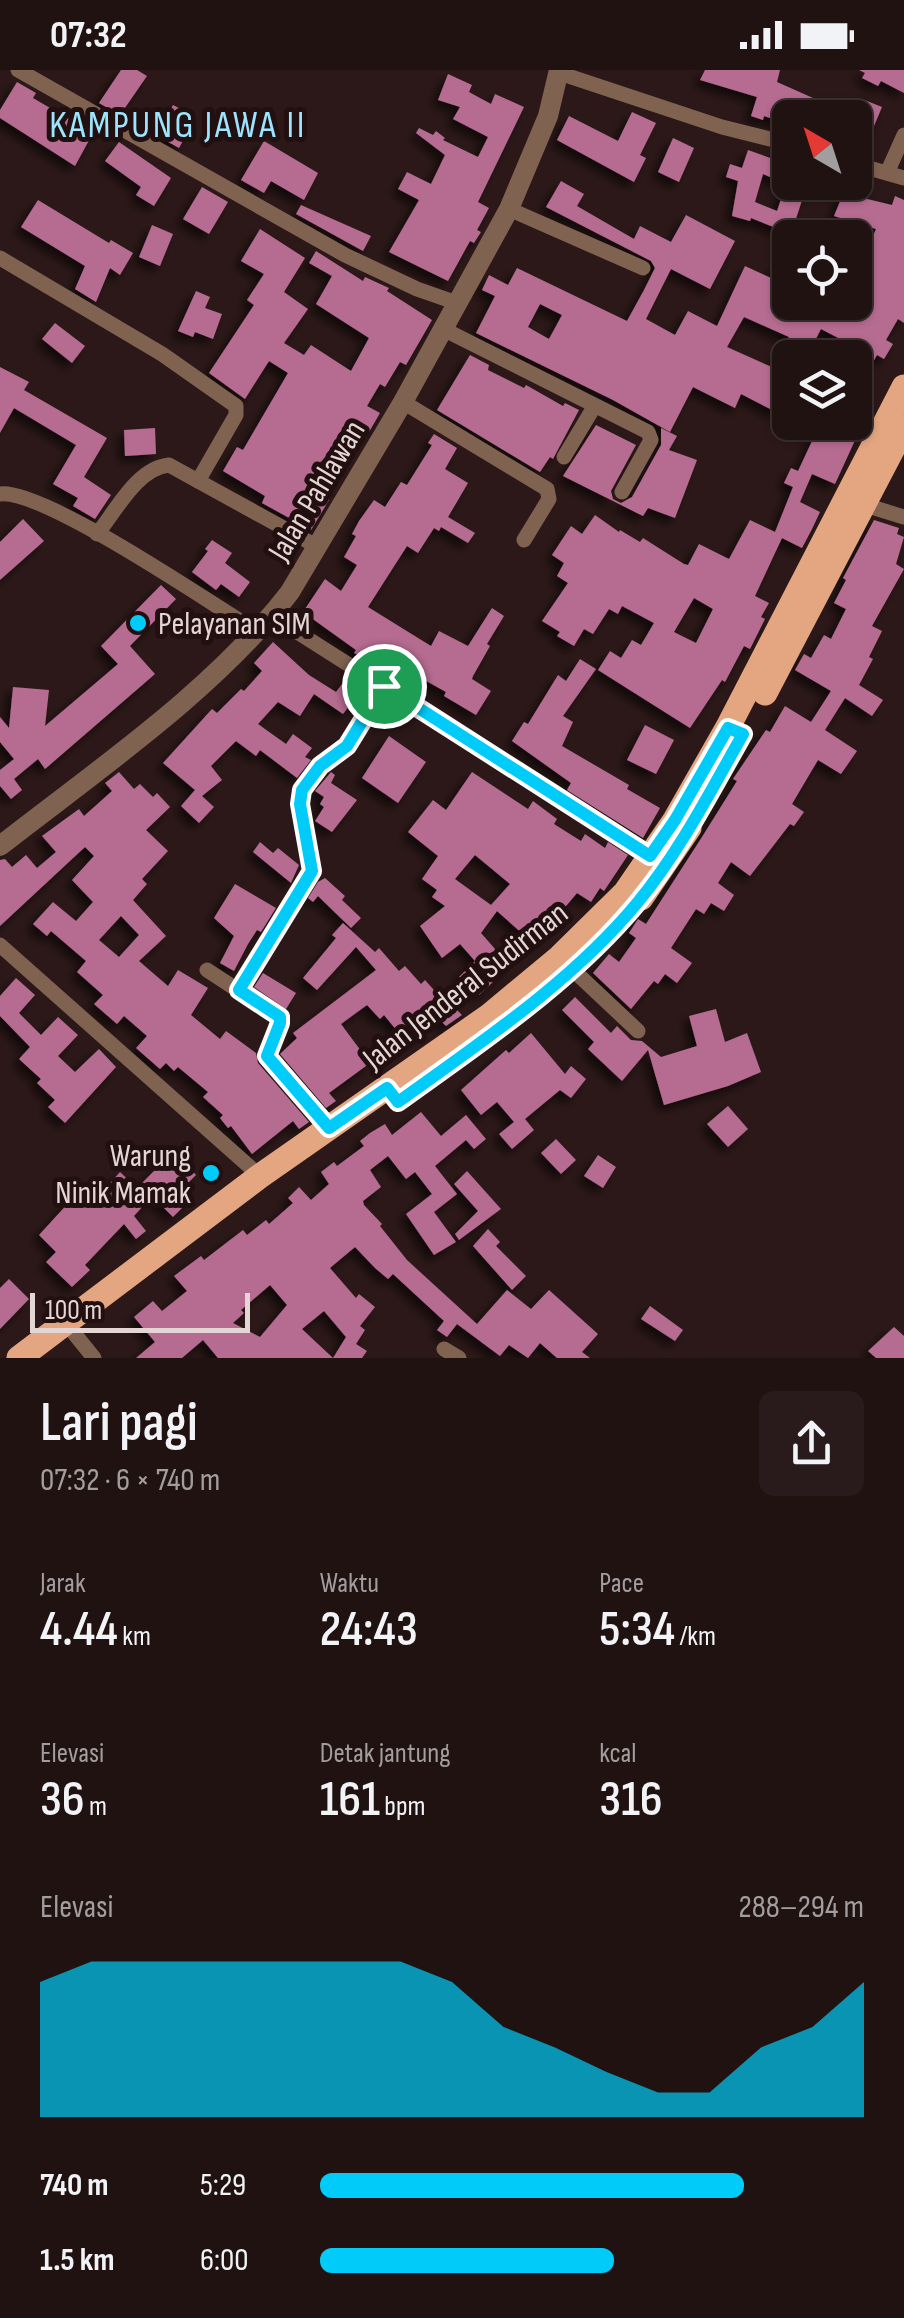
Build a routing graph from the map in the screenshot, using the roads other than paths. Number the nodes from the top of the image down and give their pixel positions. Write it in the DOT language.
graph roads {
  1 [pos="18,70"];
  2 [pos="559,72"];
  3 [pos="904,135"];
  4 [pos="772,140"];
  5 [pos="872,169"];
  6 [pos="886,173"];
  7 [pos="904,178"];
  8 [pos="509,210"];
  9 [pos="0,258"];
  10 [pos="643,268"];
  11 [pos="457,303"];
  12 [pos="444,329"];
  13 [pos="903,390"];
  14 [pos="403,402"];
  15 [pos="594,406"];
  16 [pos="904,427"];
  17 [pos="564,457"];
  18 [pos="198,481"];
  19 [pos="622,492"];
  20 [pos="0,494"];
  21 [pos="862,504"];
  22 [pos="904,517"];
  23 [pos="98,534"];
  24 [pos="524,540"];
  25 [pos="318,547"];
  26 [pos="272,616"];
  27 [pos="256,631"];
  28 [pos="384,686"];
  29 [pos="736,731"];
  30 [pos="0,846"];
  31 [pos="650,856"];
  32 [pos="0,946"];
  33 [pos="571,968"];
  34 [pos="207,970"];
  35 [pos="239,990"];
  36 [pos="638,1031"];
  37 [pos="392,1095"];
  38 [pos="329,1128"];
  39 [pos="260,1176"];
  40 [pos="70,1329"];
  41 [pos="19,1358"];
  42 [pos="46,1358"];
  43 [pos="94,1358"];
  1 -- 11 [label="street"];
  2 -- 4 [label="street"];
  2 -- 8 [label="street, Jalan Pahlawan"];
  3 -- 6 [label="street"];
  5 -- 6 [label="street"];
  6 -- 7 [label="street"];
  8 -- 10 [label="street"];
  8 -- 11 [label="street, Jalan Pahlawan"];
  9 -- 18 [label="street"];
  11 -- 12 [label="street, Jalan Pahlawan"];
  12 -- 14 [label="street, Jalan Pahlawan"];
  12 -- 15 [label="street"];
  13 -- 29 [label="main road, Jalan Jenderal Sudirman"];
  14 -- 24 [label="street"];
  14 -- 25 [label="street, Jalan Pahlawan"];
  15 -- 17 [label="street"];
  15 -- 19 [label="street"];
  16 -- 21 [label="main road, Jalan Jenderal Sudirman"];
  18 -- 23 [label="street"];
  18 -- 25 [label="street"];
  20 -- 23 [label="street"];
  21 -- 22 [label="street"];
  21 -- 29 [label="main road, Jalan Jenderal Sudirman"];
  23 -- 27 [label="street"];
  25 -- 26 [label="street, Jalan Pahlawan"];
  26 -- 27 [label="street, Jalan Pahlawan"];
  26 -- 28 [label="street"];
  27 -- 30 [label="street, Jalan Pahlawan"];
  28 -- 31 [label="street"];
  28 -- 35 [label="street"];
  29 -- 31 [label="main road, Jalan Jenderal Sudirman"];
  29 -- 33 [label="main road, Jalan Jenderal Sudirman"];
  31 -- 37 [label="main road, Jalan Jenderal Sudirman"];
  32 -- 39 [label="street"];
  33 -- 36 [label="street"];
  33 -- 37 [label="main road, Jalan Jenderal Sudirman"];
  34 -- 35 [label="street"];
  35 -- 38 [label="street"];
  37 -- 38 [label="main road, Jalan Jenderal Sudirman"];
  37 -- 40 [label="main road, Jalan Jenderal Sudirman"];
  38 -- 39 [label="main road, Jalan Jenderal Sudirman"];
  39 -- 40 [label="main road, Jalan Jenderal Sudirman"];
  40 -- 41 [label="main road, Jalan Jenderal Sudirman"];
  40 -- 42 [label="main road, Jalan Jenderal Sudirman"];
  40 -- 43 [label="street"];
}
